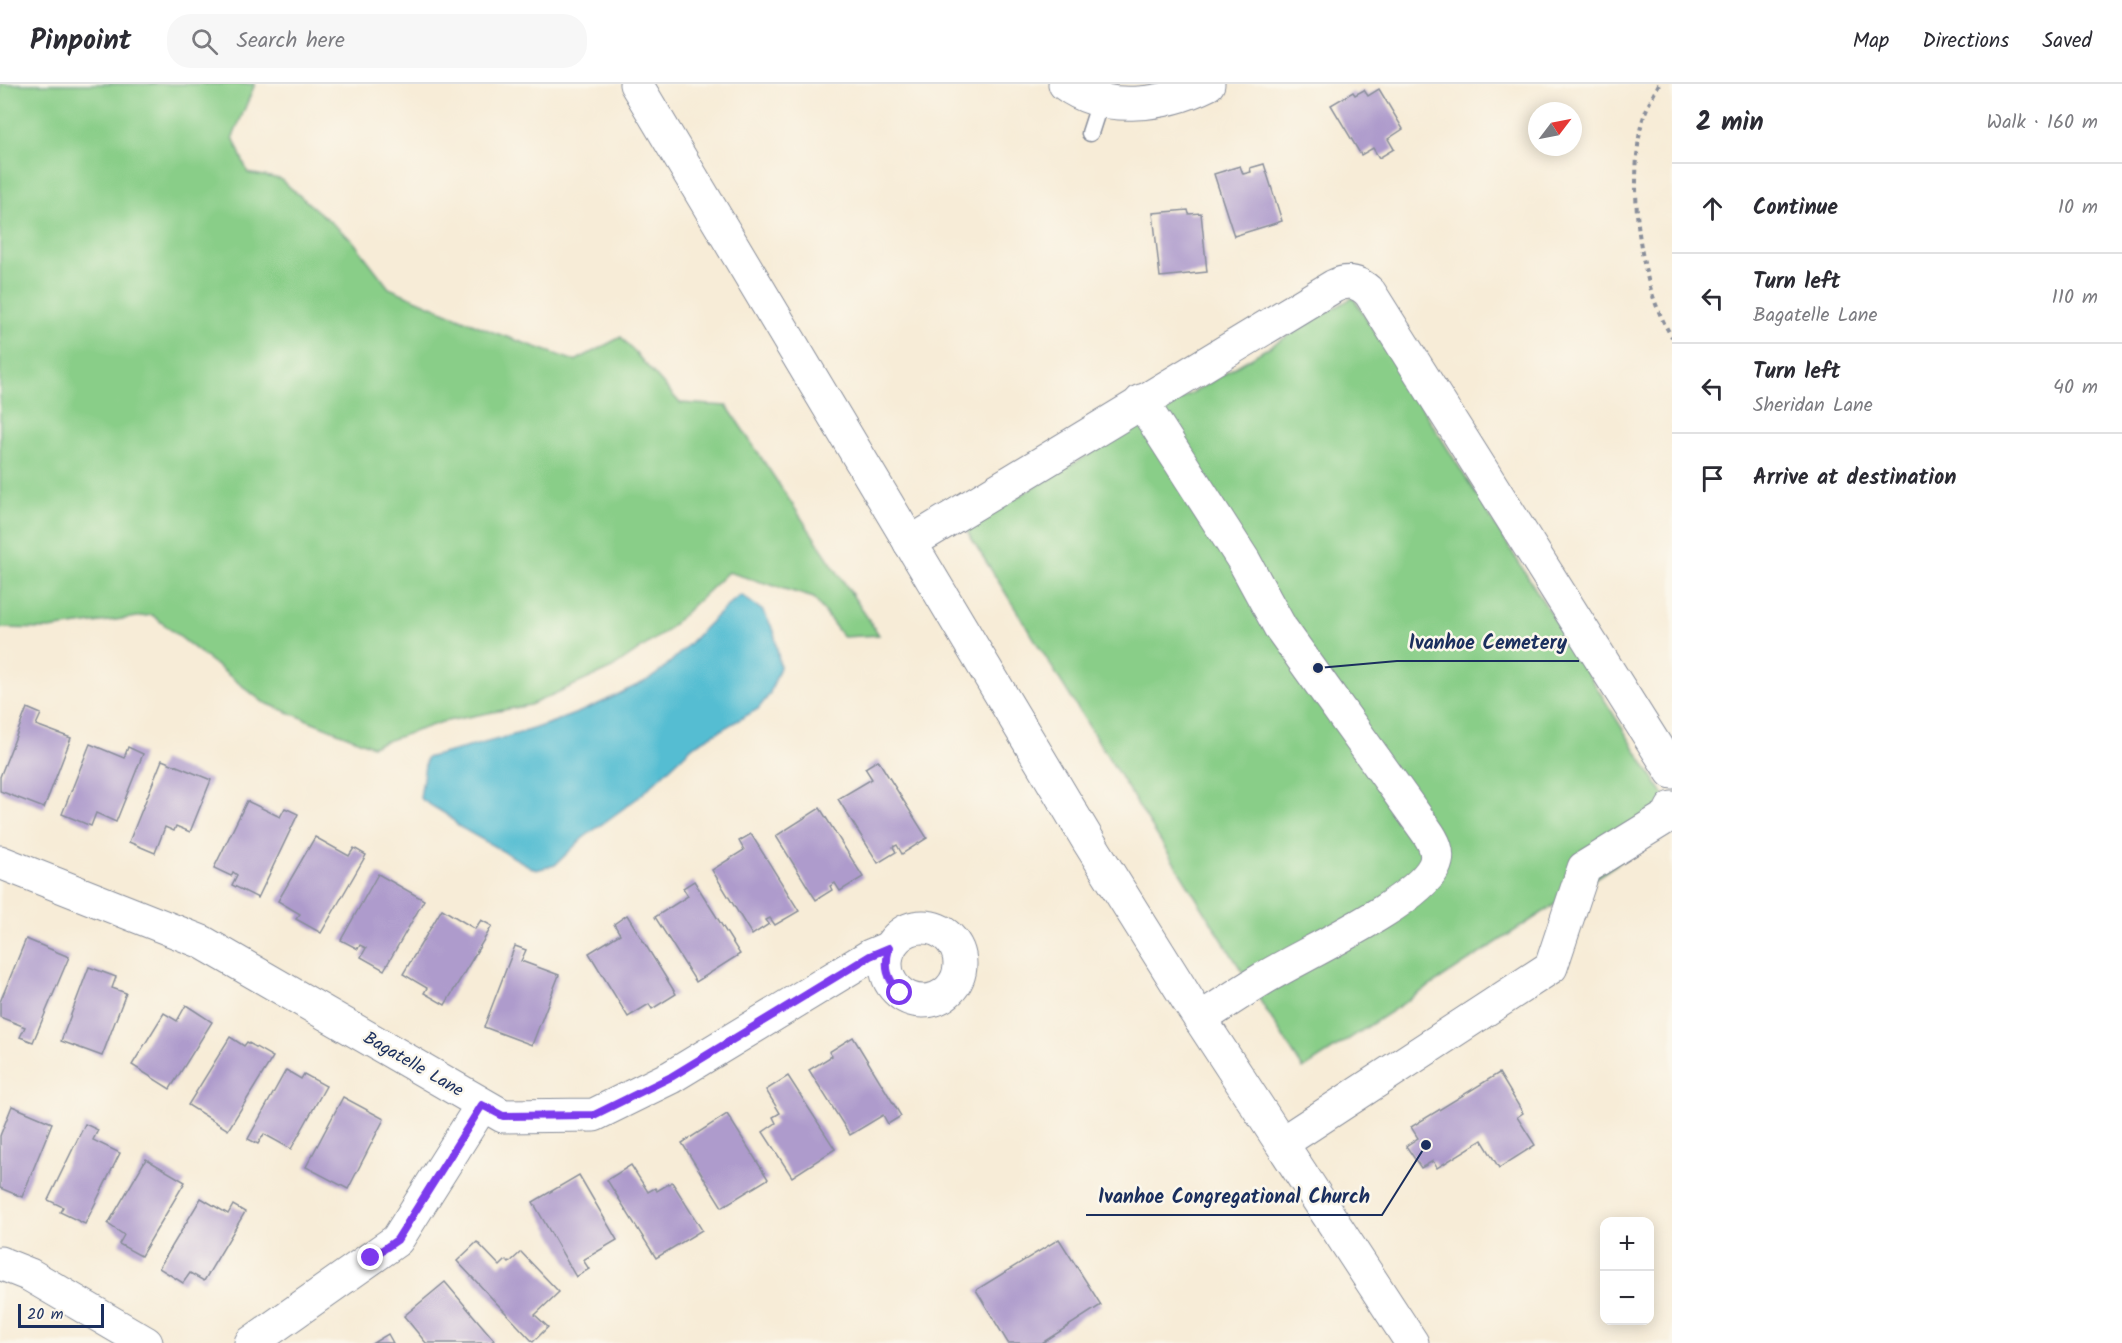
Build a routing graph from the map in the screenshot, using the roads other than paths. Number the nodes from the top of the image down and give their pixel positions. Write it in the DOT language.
graph roads {
  1 [pos="636,84"];
  2 [pos="1065,84"];
  3 [pos="1208,84"];
  4 [pos="1101,99"];
  5 [pos="1090,134"];
  6 [pos="1141,401"];
  7 [pos="910,543"];
  8 [pos="1672,772"];
  9 [pos="1672,808"];
  10 [pos="0,862"];
  11 [pos="889,948"];
  12 [pos="1200,1019"];
  13 [pos="482,1105"];
  14 [pos="1282,1143"];
  15 [pos="0,1263"];
  16 [pos="146,1343"];
  17 [pos="251,1343"];
  18 [pos="1412,1343"];
  1 -- 7 [label="street"];
  2 -- 4 [label="street"];
  3 -- 4 [label="street"];
  4 -- 5 [label="lane"];
  6 -- 7 [label="street"];
  6 -- 8 [label="street"];
  6 -- 12 [label="street"];
  7 -- 12 [label="street"];
  9 -- 14 [label="street"];
  10 -- 13 [label="street, Bagatelle Lane"];
  11 -- 13 [label="street, Bagatelle Lane"];
  12 -- 14 [label="street"];
  13 -- 17 [label="street"];
  14 -- 18 [label="street"];
  15 -- 16 [label="street"];
}
